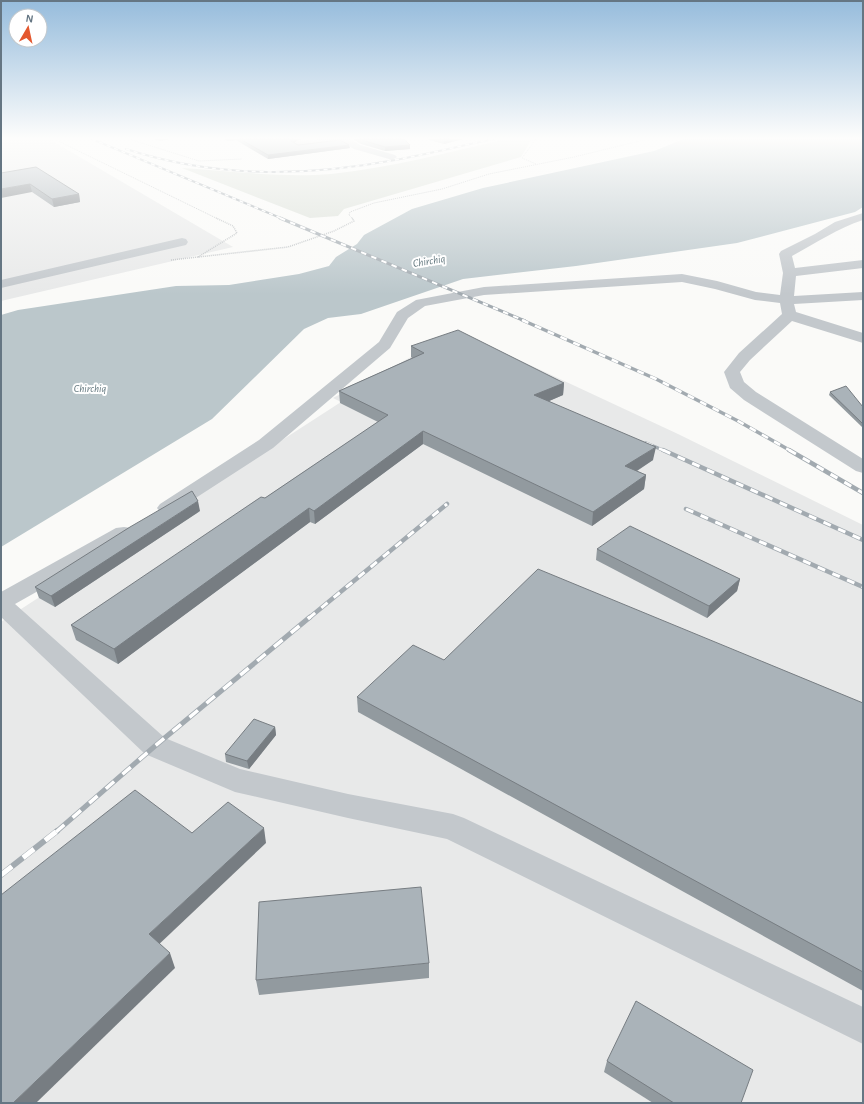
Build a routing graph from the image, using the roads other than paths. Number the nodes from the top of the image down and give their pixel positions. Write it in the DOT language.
graph roads {
  1 [pos="863,216"];
  2 [pos="182,242"];
  3 [pos="863,264"];
  4 [pos="790,273"];
  5 [pos="1,284"];
  6 [pos="863,296"];
  7 [pos="788,307"];
  8 [pos="863,338"];
  9 [pos="863,467"];
  10 [pos="1,604"];
  11 [pos="863,1026"];
  1 -- 4 [label="street"];
  2 -- 5 [label="street"];
  3 -- 4 [label="street"];
  4 -- 7 [label="street"];
  6 -- 7 [label="street"];
  7 -- 8 [label="street"];
  7 -- 9 [label="street"];
  7 -- 10 [label="street"];
  10 -- 11 [label="street"];
}
